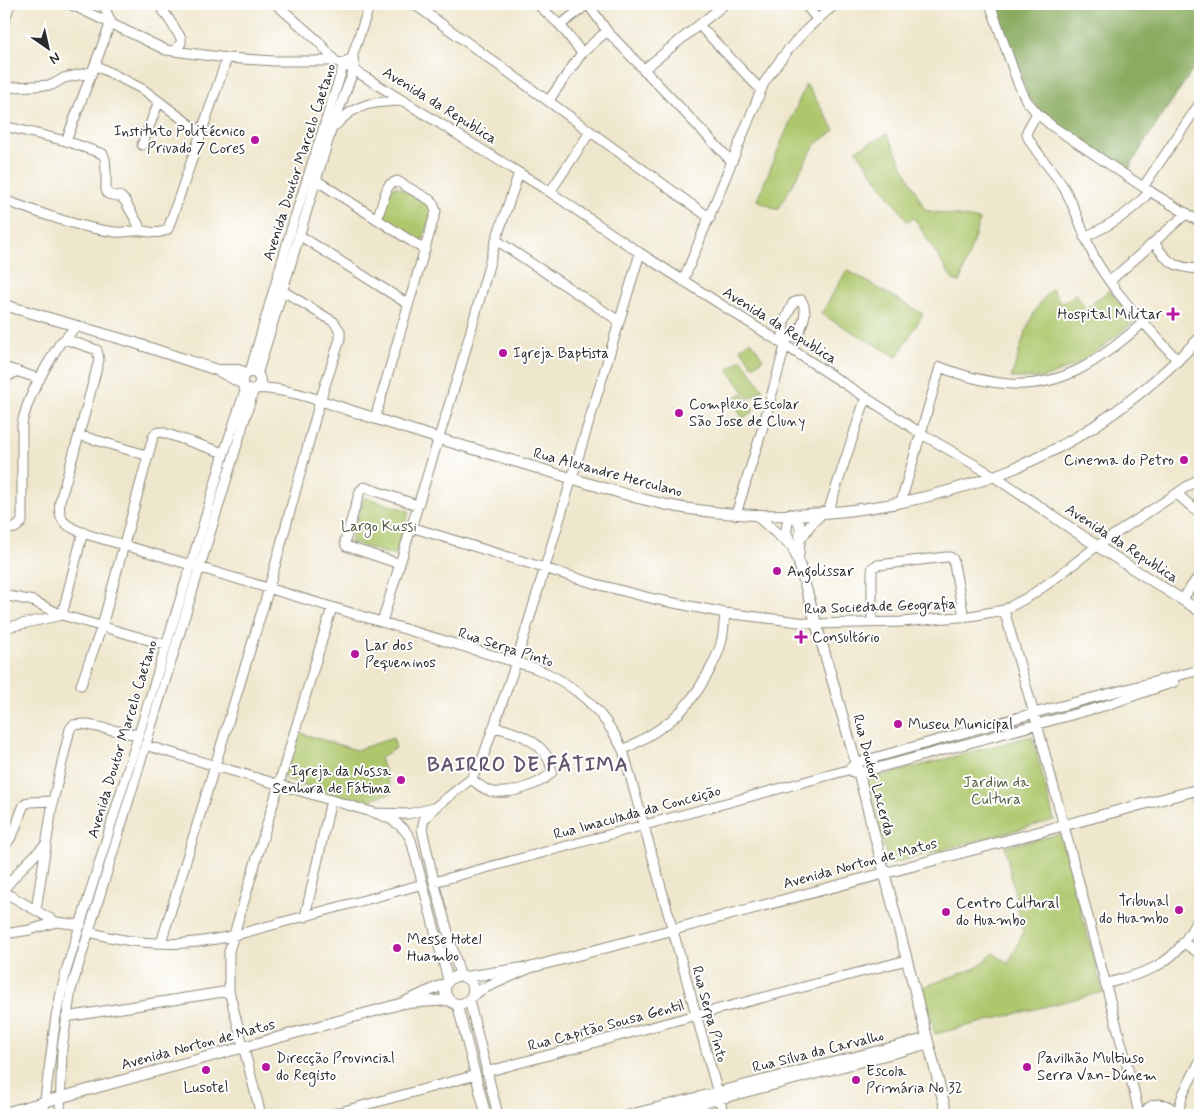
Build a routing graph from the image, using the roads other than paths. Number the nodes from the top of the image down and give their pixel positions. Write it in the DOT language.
graph roads {
  1 [pos="10,4"];
  2 [pos="70,4"];
  3 [pos="103,4"];
  4 [pos="159,4"];
  5 [pos="276,4"];
  6 [pos="370,4"];
  7 [pos="414,4"];
  8 [pos="537,4"];
  9 [pos="588,4"];
  10 [pos="725,4"];
  11 [pos="805,4"];
  12 [pos="836,4"];
  13 [pos="990,4"];
  14 [pos="817,18"];
  15 [pos="4,22"];
  16 [pos="111,22"];
  17 [pos="560,25"];
  18 [pos="699,25"];
  19 [pos="607,31"];
  20 [pos="175,51"];
  21 [pos="582,52"];
  22 [pos="353,54"];
  23 [pos="227,58"];
  24 [pos="335,61"];
  25 [pos="344,64"];
  26 [pos="94,68"];
  27 [pos="354,69"];
  28 [pos="643,70"];
  29 [pos="4,90"];
  30 [pos="761,90"];
  31 [pos="549,100"];
  32 [pos="159,101"];
  33 [pos="405,101"];
  34 [pos="1200,103"];
  35 [pos="1037,113"];
  36 [pos="4,126"];
  37 [pos="331,131"];
  38 [pos="590,132"];
  39 [pos="201,133"];
  40 [pos="66,141"];
  41 [pos="142,145"];
  42 [pos="732,162"];
  43 [pos="519,173"];
  44 [pos="316,180"];
  45 [pos="1146,189"];
  46 [pos="550,192"];
  47 [pos="4,200"];
  48 [pos="1187,214"];
  49 [pos="710,218"];
  50 [pos="378,219"];
  51 [pos="1200,222"];
  52 [pos="142,231"];
  53 [pos="299,236"];
  54 [pos="1084,237"];
  55 [pos="496,240"];
  56 [pos="1154,242"];
  57 [pos="425,250"];
  58 [pos="640,254"];
  59 [pos="1200,269"];
  60 [pos="683,281"];
  61 [pos="1110,281"];
  62 [pos="283,291"];
  63 [pos="408,304"];
  64 [pos="4,305"];
  65 [pos="619,321"];
  66 [pos="1144,322"];
  67 [pos="76,326"];
  68 [pos="1200,338"];
  69 [pos="65,339"];
  70 [pos="786,342"];
  71 [pos="1178,361"];
  72 [pos="4,367"];
  73 [pos="217,370"];
  74 [pos="17,371"];
  75 [pos="253,374"];
  76 [pos="4,379"];
  77 [pos="40,379"];
  78 [pos="249,387"];
  79 [pos="271,388"];
  80 [pos="866,396"];
  81 [pos="320,401"];
  82 [pos="375,418"];
  83 [pos="922,434"];
  84 [pos="79,435"];
  85 [pos="439,439"];
  86 [pos="224,452"];
  87 [pos="149,456"];
  88 [pos="994,476"];
  89 [pos="572,478"];
  90 [pos="1200,478"];
  91 [pos="1177,494"];
  92 [pos="901,502"];
  93 [pos="417,505"];
  94 [pos="826,512"];
  95 [pos="736,514"];
  96 [pos="792,514"];
  97 [pos="1200,514"];
  98 [pos="756,515"];
  99 [pos="411,527"];
  100 [pos="4,529"];
  101 [pos="83,532"];
  102 [pos="796,545"];
  103 [pos="124,546"];
  104 [pos="1097,546"];
  105 [pos="400,564"];
  106 [pos="195,566"];
  107 [pos="545,567"];
  108 [pos="1200,574"];
  109 [pos="269,588"];
  110 [pos="4,595"];
  111 [pos="1182,600"];
  112 [pos="332,607"];
  113 [pos="1004,610"];
  114 [pos="1200,611"];
  115 [pos="725,612"];
  116 [pos="62,615"];
  117 [pos="964,617"];
  118 [pos="382,622"];
  119 [pos="872,622"];
  120 [pos="815,624"];
  121 [pos="102,626"];
  122 [pos="4,628"];
  123 [pos="166,645"];
  124 [pos="516,663"];
  125 [pos="1200,670"];
  126 [pos="1200,676"];
  127 [pos="81,685"];
  128 [pos="1101,696"];
  129 [pos="1104,706"];
  130 [pos="1034,713"];
  131 [pos="1036,724"];
  132 [pos="494,727"];
  133 [pos="983,727"];
  134 [pos="138,735"];
  135 [pos="987,739"];
  136 [pos="145,745"];
  137 [pos="919,745"];
  138 [pos="623,750"];
  139 [pos="922,756"];
  140 [pos="856,762"];
  141 [pos="216,766"];
  142 [pos="848,770"];
  143 [pos="859,773"];
  144 [pos="471,779"];
  145 [pos="278,784"];
  146 [pos="1199,793"];
  147 [pos="331,800"];
  148 [pos="53,801"];
  149 [pos="434,808"];
  150 [pos="375,813"];
  151 [pos="645,825"];
  152 [pos="1063,825"];
  153 [pos="46,844"];
  154 [pos="4,846"];
  155 [pos="884,872"];
  156 [pos="434,882"];
  157 [pos="423,884"];
  158 [pos="4,891"];
  159 [pos="36,910"];
  160 [pos="305,917"];
  161 [pos="1200,917"];
  162 [pos="56,922"];
  163 [pos="81,925"];
  164 [pos="674,929"];
  165 [pos="89,932"];
  166 [pos="4,934"];
  167 [pos="232,936"];
  168 [pos="161,943"];
  169 [pos="1184,943"];
  170 [pos="1200,954"];
  171 [pos="908,960"];
  172 [pos="529,968"];
  173 [pos="462,976"];
  174 [pos="447,981"];
  175 [pos="1105,984"];
  176 [pos="229,991"];
  177 [pos="470,998"];
  178 [pos="453,1002"];
  179 [pos="400,1004"];
  180 [pos="696,1015"];
  181 [pos="66,1017"];
  182 [pos="928,1041"];
  183 [pos="244,1047"];
  184 [pos="1200,1061"];
  185 [pos="486,1072"];
  186 [pos="476,1075"];
  187 [pos="1192,1076"];
  188 [pos="1134,1090"];
  189 [pos="718,1095"];
  190 [pos="60,1098"];
  191 [pos="44,1102"];
  192 [pos="1163,1104"];
  193 [pos="677,1106"];
  194 [pos="4,1112"];
  195 [pos="43,1115"];
  196 [pos="60,1115"];
  197 [pos="261,1115"];
  198 [pos="329,1115"];
  199 [pos="486,1115"];
  200 [pos="498,1115"];
  201 [pos="628,1115"];
  202 [pos="659,1115"];
  203 [pos="724,1115"];
  204 [pos="947,1115"];
  205 [pos="1139,1115"];
  206 [pos="1144,1115"];
  207 [pos="1177,1115"];
  1 -- 15 [label="street"];
  2 -- 16 [label="street"];
  3 -- 16 [label="street"];
  4 -- 20 [label="street"];
  5 -- 24 [label="street"];
  6 -- 22 [label="street"];
  7 -- 31 [label="street"];
  8 -- 17 [label="street"];
  9 -- 17 [label="street"];
  9 -- 19 [label="street"];
  10 -- 18 [label="street"];
  11 -- 14 [label="street"];
  12 -- 14 [label="street"];
  13 -- 35 [label="street"];
  14 -- 30 [label="street"];
  16 -- 20 [label="street"];
  16 -- 26 [label="street"];
  17 -- 21 [label="street"];
  18 -- 28 [label="street"];
  18 -- 30 [label="street"];
  19 -- 21 [label="street"];
  19 -- 28 [label="street"];
  20 -- 23 [label="street"];
  21 -- 31 [label="street"];
  22 -- 25 [label="street, Avenida Doutor Marcelo Caetano"];
  22 -- 27 [label="street, Avenida Doutor Marcelo Caetano"];
  23 -- 24 [label="street"];
  23 -- 39 [label="street"];
  24 -- 25 [label="street, Avenida da Republica"];
  25 -- 27 [label="street, Avenida da Republica"];
  25 -- 75 [label="street, Avenida Doutor Marcelo Caetano"];
  26 -- 29 [label="street"];
  26 -- 32 [label="street"];
  26 -- 40 [label="street"];
  27 -- 33 [label="street, Avenida da Republica"];
  27 -- 37 [label="street, Avenida Doutor Marcelo Caetano"];
  28 -- 42 [label="street"];
  30 -- 42 [label="street"];
  31 -- 38 [label="street"];
  32 -- 39 [label="street"];
  32 -- 41 [label="street"];
  33 -- 37 [label="street"];
  33 -- 43 [label="street, Avenida da Republica"];
  34 -- 45 [label="street"];
  35 -- 45 [label="street"];
  35 -- 54 [label="street"];
  36 -- 40 [label="street"];
  37 -- 44 [label="street, Avenida Doutor Marcelo Caetano"];
  38 -- 46 [label="street"];
  38 -- 49 [label="street"];
  39 -- 52 [label="street"];
  40 -- 52 [label="street"];
  42 -- 49 [label="street"];
  43 -- 46 [label="street, Avenida da Republica"];
  43 -- 55 [label="street"];
  44 -- 50 [label="street"];
  44 -- 53 [label="street, Avenida Doutor Marcelo Caetano"];
  45 -- 48 [label="street"];
  45 -- 54 [label="street"];
  46 -- 58 [label="street, Avenida da Republica"];
  47 -- 52 [label="street"];
  48 -- 51 [label="street"];
  48 -- 56 [label="street"];
  49 -- 60 [label="street"];
  50 -- 57 [label="street"];
  50 -- 57 [label="street"];
  53 -- 62 [label="street, Avenida Doutor Marcelo Caetano"];
  53 -- 63 [label="street"];
  54 -- 61 [label="street"];
  55 -- 65 [label="street"];
  55 -- 85 [label="street"];
  56 -- 59 [label="street"];
  56 -- 61 [label="street"];
  57 -- 63 [label="street"];
  58 -- 60 [label="street, Avenida da Republica"];
  58 -- 65 [label="street"];
  60 -- 70 [label="street, Avenida da Republica"];
  61 -- 66 [label="street"];
  62 -- 75 [label="street, Avenida Doutor Marcelo Caetano"];
  62 -- 81 [label="street"];
  63 -- 82 [label="street"];
  64 -- 67 [label="main road"];
  65 -- 89 [label="street"];
  66 -- 71 [label="street"];
  66 -- 83 [label="street"];
  67 -- 69 [label="street"];
  67 -- 73 [label="main road"];
  68 -- 71 [label="main road, Rua Alexandre Herculano"];
  69 -- 77 [label="street"];
  69 -- 84 [label="street, Rua Serpa Pinto"];
  70 -- 80 [label="street, Avenida da Republica"];
  70 -- 95 [label="street"];
  71 -- 88 [label="main road, Rua Alexandre Herculano"];
  72 -- 74 [label="street"];
  73 -- 75 [label="main road"];
  73 -- 78 [label="main road"];
  74 -- 76 [label="street"];
  74 -- 77 [label="street"];
  75 -- 78 [label="main road, Avenida Doutor Marcelo Caetano"];
  75 -- 78 [label="main road, Avenida Doutor Marcelo Caetano"];
  75 -- 79 [label="main road, Rua Alexandre Herculano"];
  77 -- 100 [label="street"];
  78 -- 79 [label="main road, Rua Alexandre Herculano"];
  78 -- 86 [label="street, Avenida Doutor Marcelo Caetano"];
  78 -- 106 [label="street, Avenida Doutor Marcelo Caetano"];
  79 -- 81 [label="main road, Rua Alexandre Herculano"];
  80 -- 83 [label="street, Avenida da Republica"];
  80 -- 94 [label="street"];
  81 -- 82 [label="main road, Rua Alexandre Herculano"];
  81 -- 109 [label="street"];
  82 -- 85 [label="main road, Rua Alexandre Herculano"];
  83 -- 88 [label="street, Avenida da Republica"];
  83 -- 92 [label="street"];
  84 -- 87 [label="street"];
  84 -- 101 [label="street, Rua Serpa Pinto"];
  85 -- 89 [label="main road, Rua Alexandre Herculano"];
  85 -- 93 [label="street"];
  86 -- 87 [label="street"];
  86 -- 106 [label="street, Avenida Doutor Marcelo Caetano"];
  87 -- 103 [label="street"];
  88 -- 92 [label="main road, Rua Alexandre Herculano"];
  88 -- 104 [label="main road, Avenida da Republica"];
  89 -- 95 [label="main road, Rua Alexandre Herculano"];
  89 -- 107 [label="street"];
  90 -- 91 [label="street, Rua Sociedade Geografia"];
  91 -- 97 [label="street"];
  91 -- 104 [label="street, Rua Sociedade Geografia"];
  92 -- 94 [label="main road, Rua Alexandre Herculano"];
  93 -- 99 [label="street"];
  93 -- 105 [label="street"];
  94 -- 96 [label="main road, Rua Alexandre Herculano"];
  94 -- 102 [label="main road"];
  95 -- 98 [label="main road, Rua Alexandre Herculano"];
  96 -- 98 [label="main road, Rua Alexandre Herculano"];
  96 -- 102 [label="main road, Rua Doutor Lacerda"];
  96 -- 102 [label="main road, Rua Doutor Lacerda"];
  98 -- 102 [label="main road"];
  99 -- 105 [label="street"];
  99 -- 107 [label="street, Rua Sociedade Geografia"];
  101 -- 103 [label="street, Rua Serpa Pinto"];
  101 -- 116 [label="street"];
  102 -- 120 [label="main road, Rua Doutor Lacerda"];
  103 -- 106 [label="street, Rua Serpa Pinto"];
  103 -- 121 [label="street"];
  104 -- 111 [label="main road, Avenida da Republica"];
  104 -- 113 [label="street, Rua Sociedade Geografia"];
  105 -- 118 [label="street"];
  106 -- 109 [label="street, Rua Serpa Pinto"];
  106 -- 123 [label="street, Avenida Doutor Marcelo Caetano"];
  106 -- 136 [label="street, Avenida Doutor Marcelo Caetano"];
  107 -- 115 [label="street, Rua Sociedade Geografia"];
  107 -- 124 [label="street"];
  108 -- 111 [label="street"];
  109 -- 112 [label="street, Rua Serpa Pinto"];
  109 -- 141 [label="street"];
  110 -- 116 [label="street"];
  111 -- 114 [label="main road, Avenida da Republica"];
  112 -- 118 [label="street, Rua Serpa Pinto"];
  112 -- 145 [label="street"];
  113 -- 117 [label="street, Rua Sociedade Geografia"];
  113 -- 130 [label="street"];
  115 -- 120 [label="street, Rua Sociedade Geografia"];
  115 -- 138 [label="street"];
  116 -- 121 [label="street"];
  116 -- 122 [label="street"];
  117 -- 119 [label="street, Rua Sociedade Geografia"];
  117 -- 119 [label="street"];
  118 -- 124 [label="street, Rua Serpa Pinto"];
  119 -- 120 [label="street, Rua Sociedade Geografia"];
  120 -- 140 [label="main road, Rua Doutor Lacerda"];
  121 -- 123 [label="street"];
  121 -- 127 [label="street"];
  123 -- 134 [label="street, Avenida Doutor Marcelo Caetano"];
  124 -- 132 [label="street"];
  124 -- 138 [label="street, Rua Serpa Pinto"];
  125 -- 128 [label="street, Rua Imaculada da Conceição"];
  126 -- 129 [label="street"];
  128 -- 129 [label="street"];
  128 -- 130 [label="street, Rua Imaculada da Conceição"];
  129 -- 131 [label="street"];
  130 -- 131 [label="street"];
  130 -- 133 [label="street, Rua Imaculada da Conceição"];
  131 -- 135 [label="street"];
  131 -- 152 [label="street"];
  132 -- 144 [label="street"];
  132 -- 144 [label="street"];
  133 -- 135 [label="street"];
  133 -- 137 [label="street, Rua Imaculada da Conceição"];
  134 -- 148 [label="street"];
  134 -- 163 [label="street, Avenida Doutor Marcelo Caetano"];
  135 -- 139 [label="street"];
  136 -- 141 [label="street"];
  136 -- 165 [label="street, Avenida Doutor Marcelo Caetano"];
  137 -- 139 [label="street"];
  137 -- 140 [label="street, Rua Imaculada da Conceição"];
  138 -- 151 [label="street, Rua Serpa Pinto"];
  139 -- 143 [label="street"];
  140 -- 142 [label="street, Rua Imaculada da Conceição"];
  140 -- 143 [label="main road, Rua Doutor Lacerda"];
  141 -- 145 [label="street"];
  141 -- 168 [label="street"];
  142 -- 143 [label="street"];
  142 -- 151 [label="street, Rua Imaculada da Conceição"];
  143 -- 155 [label="main road, Rua Doutor Lacerda"];
  144 -- 149 [label="street"];
  145 -- 147 [label="street"];
  145 -- 167 [label="street"];
  146 -- 152 [label="main road, Avenida Norton de Matos"];
  147 -- 150 [label="street"];
  147 -- 160 [label="street"];
  148 -- 153 [label="street"];
  148 -- 154 [label="street"];
  149 -- 150 [label="street"];
  149 -- 156 [label="street"];
  150 -- 157 [label="street"];
  151 -- 156 [label="street, Rua Imaculada da Conceição"];
  151 -- 164 [label="street, Rua Serpa Pinto"];
  152 -- 155 [label="main road, Avenida Norton de Matos"];
  152 -- 175 [label="street"];
  153 -- 158 [label="street"];
  153 -- 159 [label="street"];
  155 -- 164 [label="main road, Avenida Norton de Matos"];
  155 -- 171 [label="main road, Rua Doutor Lacerda"];
  156 -- 173 [label="street"];
  157 -- 160 [label="street"];
  157 -- 174 [label="street"];
  158 -- 159 [label="street"];
  159 -- 162 [label="street"];
  160 -- 167 [label="street"];
  161 -- 169 [label="street"];
  162 -- 163 [label="street"];
  162 -- 166 [label="street"];
  163 -- 191 [label="street, Avenida Doutor Marcelo Caetano"];
  164 -- 172 [label="main road, Avenida Norton de Matos"];
  164 -- 180 [label="street, Rua Serpa Pinto"];
  165 -- 168 [label="street"];
  165 -- 181 [label="street, Avenida Doutor Marcelo Caetano"];
  167 -- 168 [label="street"];
  167 -- 176 [label="street"];
  169 -- 170 [label="street"];
  169 -- 175 [label="street"];
  171 -- 180 [label="street, Rua Capitão Sousa Gentil"];
  171 -- 182 [label="main road, Rua Doutor Lacerda"];
  172 -- 173 [label="main road, Avenida Norton de Matos"];
  172 -- 177 [label="main road, Avenida Norton de Matos"];
  173 -- 174 [label="main road"];
  173 -- 177 [label="main road"];
  174 -- 178 [label="main road"];
  174 -- 179 [label="main road, Avenida Norton de Matos"];
  175 -- 188 [label="street"];
  176 -- 181 [label="street"];
  176 -- 183 [label="street"];
  177 -- 178 [label="main road"];
  177 -- 185 [label="street"];
  178 -- 179 [label="main road, Avenida Norton de Matos"];
  178 -- 186 [label="street"];
  179 -- 183 [label="main road, Avenida Norton de Matos"];
  180 -- 185 [label="street, Rua Capitão Sousa Gentil"];
  180 -- 189 [label="street, Rua Serpa Pinto"];
  181 -- 190 [label="street, Avenida Doutor Marcelo Caetano"];
  182 -- 189 [label="street, Rua Silva da Carvalho"];
  182 -- 204 [label="main road, Rua Doutor Lacerda"];
  183 -- 190 [label="main road, Avenida Norton de Matos"];
  183 -- 197 [label="street"];
  184 -- 187 [label="street"];
  185 -- 200 [label="street"];
  186 -- 198 [label="street"];
  186 -- 199 [label="street"];
  187 -- 192 [label="street"];
  187 -- 207 [label="street"];
  188 -- 192 [label="street"];
  188 -- 205 [label="street"];
  189 -- 193 [label="street, Rua Silva da Carvalho"];
  189 -- 203 [label="street, Rua Serpa Pinto"];
  190 -- 191 [label="main road, Avenida Norton de Matos"];
  190 -- 196 [label="street, Avenida Doutor Marcelo Caetano"];
  191 -- 194 [label="main road, Avenida Norton de Matos"];
  191 -- 195 [label="street, Avenida Doutor Marcelo Caetano"];
  192 -- 206 [label="street"];
  192 -- 207 [label="street"];
  193 -- 201 [label="street, Rua Silva da Carvalho"];
  193 -- 202 [label="street, Rua Silva da Carvalho"];
}
